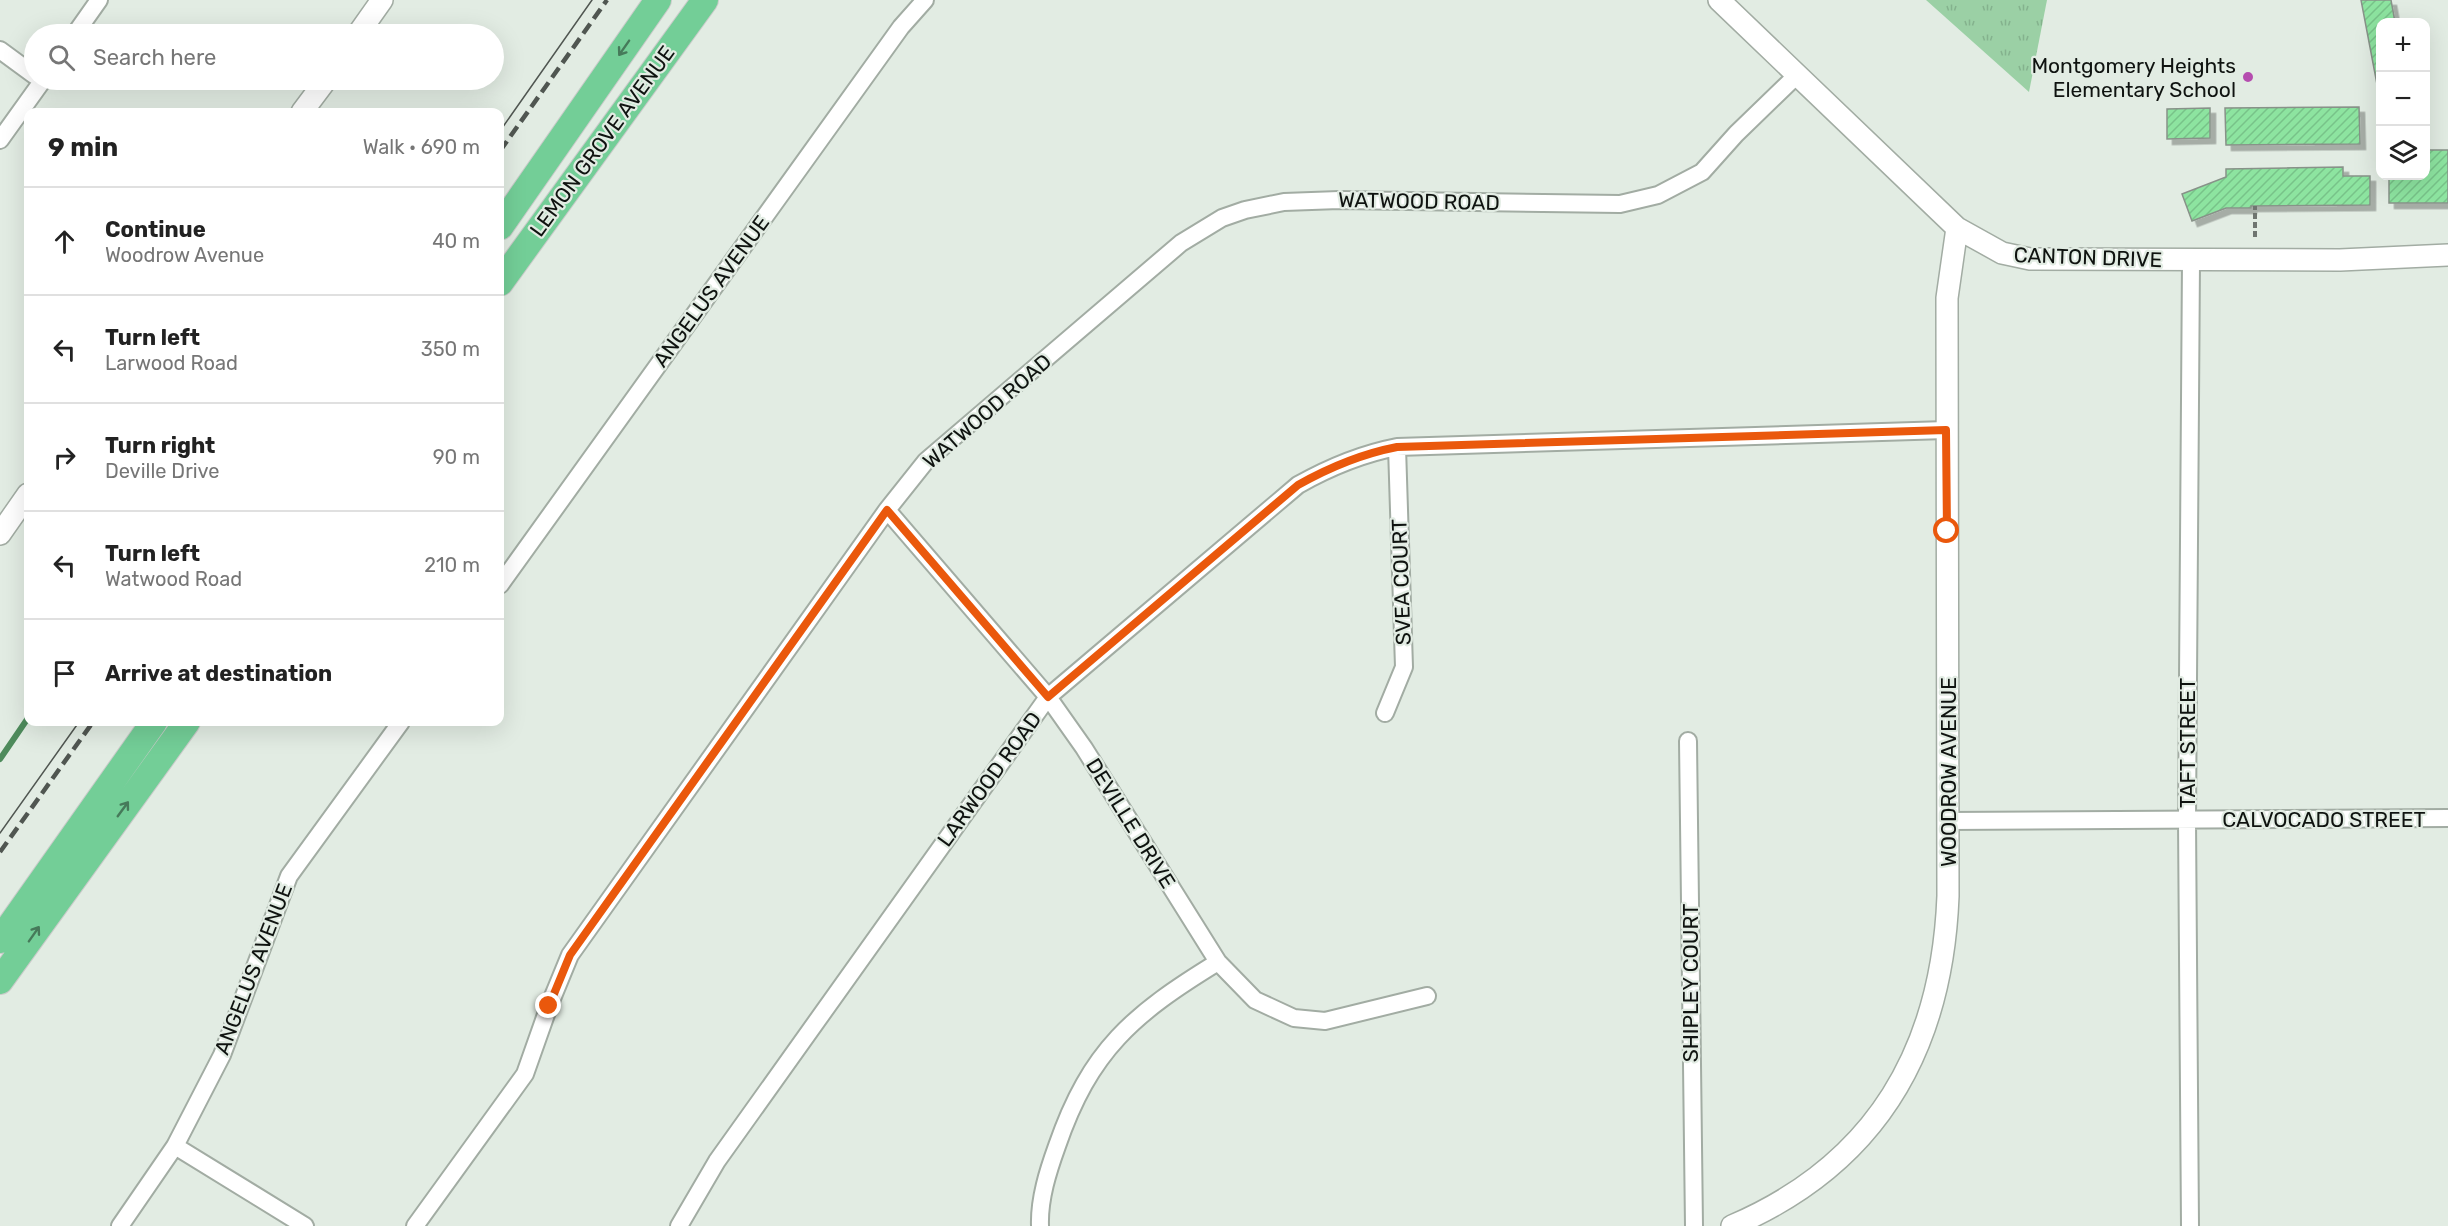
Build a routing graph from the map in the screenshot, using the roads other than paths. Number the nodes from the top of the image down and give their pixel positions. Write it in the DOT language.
graph roads {
  1 [pos="99,0"];
  2 [pos="382,0"];
  3 [pos="658,0"];
  4 [pos="705,0"];
  5 [pos="925,0"];
  6 [pos="1719,0"];
  7 [pos="82,24"];
  8 [pos="365,24"];
  9 [pos="0,50"];
  10 [pos="24,67"];
  11 [pos="1798,74"];
  12 [pos="33,90"];
  13 [pos="318,90"];
  14 [pos="305,108"];
  15 [pos="0,140"];
  16 [pos="504,221"];
  17 [pos="1957,228"];
  18 [pos="2448,255"];
  19 [pos="2191,261"];
  20 [pos="504,277"];
  21 [pos="1946,430"];
  22 [pos="1397,447"];
  23 [pos="24,500"];
  24 [pos="887,510"];
  25 [pos="0,534"];
  26 [pos="504,579"];
  27 [pos="1048,697"];
  28 [pos="1384,713"];
  29 [pos="152,726"];
  30 [pos="184,726"];
  31 [pos="398,726"];
  32 [pos="1688,741"];
  33 [pos="2448,818"];
  34 [pos="2187,820"];
  35 [pos="1949,821"];
  36 [pos="79,850"];
  37 [pos="0,940"];
  38 [pos="1218,962"];
  39 [pos="0,981"];
  40 [pos="1427,996"];
  41 [pos="175,1146"];
  42 [pos="120,1226"];
  43 [pos="305,1226"];
  44 [pos="415,1226"];
  45 [pos="679,1226"];
  46 [pos="1040,1226"];
  47 [pos="1694,1226"];
  48 [pos="1732,1226"];
  49 [pos="2190,1226"];
  1 -- 7 [label="street"];
  2 -- 8 [label="street"];
  3 -- 16 [label="main road, LEMON GROVE AVENUE, one-way"];
  4 -- 20 [label="main road, LEMON GROVE AVENUE"];
  5 -- 26 [label="street, ANGELUS AVENUE"];
  6 -- 11 [label="street, CANTON DRIVE"];
  9 -- 10 [label="street"];
  11 -- 17 [label="street, CANTON DRIVE"];
  11 -- 24 [label="street, WATWOOD ROAD"];
  12 -- 15 [label="street"];
  13 -- 14 [label="street"];
  17 -- 19 [label="street, CANTON DRIVE"];
  17 -- 21 [label="street, WOODROW AVENUE"];
  18 -- 19 [label="street, CANTON DRIVE"];
  19 -- 34 [label="street, TAFT STREET"];
  21 -- 22 [label="street, LARWOOD ROAD"];
  21 -- 35 [label="street, WOODROW AVENUE"];
  22 -- 27 [label="street, LARWOOD ROAD"];
  22 -- 28 [label="street, SVEA COURT"];
  23 -- 25 [label="street"];
  24 -- 27 [label="street, DEVILLE DRIVE"];
  24 -- 44 [label="street, WATWOOD ROAD"];
  27 -- 38 [label="street, DEVILLE DRIVE"];
  27 -- 45 [label="street, LARWOOD ROAD"];
  29 -- 36 [label="main road"];
  36 -- 30 [label="main road, one-way"];
  31 -- 41 [label="street, ANGELUS AVENUE"];
  32 -- 47 [label="street, SHIPLEY COURT"];
  33 -- 34 [label="street, CALVOCADO STREET"];
  34 -- 35 [label="street, CALVOCADO STREET"];
  34 -- 49 [label="street, TAFT STREET"];
  35 -- 48 [label="street, WOODROW AVENUE"];
  36 -- 37 [label="main road"];
  39 -- 36 [label="main road, one-way"];
  38 -- 40 [label="street, DEVILLE DRIVE"];
  38 -- 46 [label="street"];
  41 -- 42 [label="street, ANGELUS AVENUE"];
  41 -- 43 [label="street"];
}
